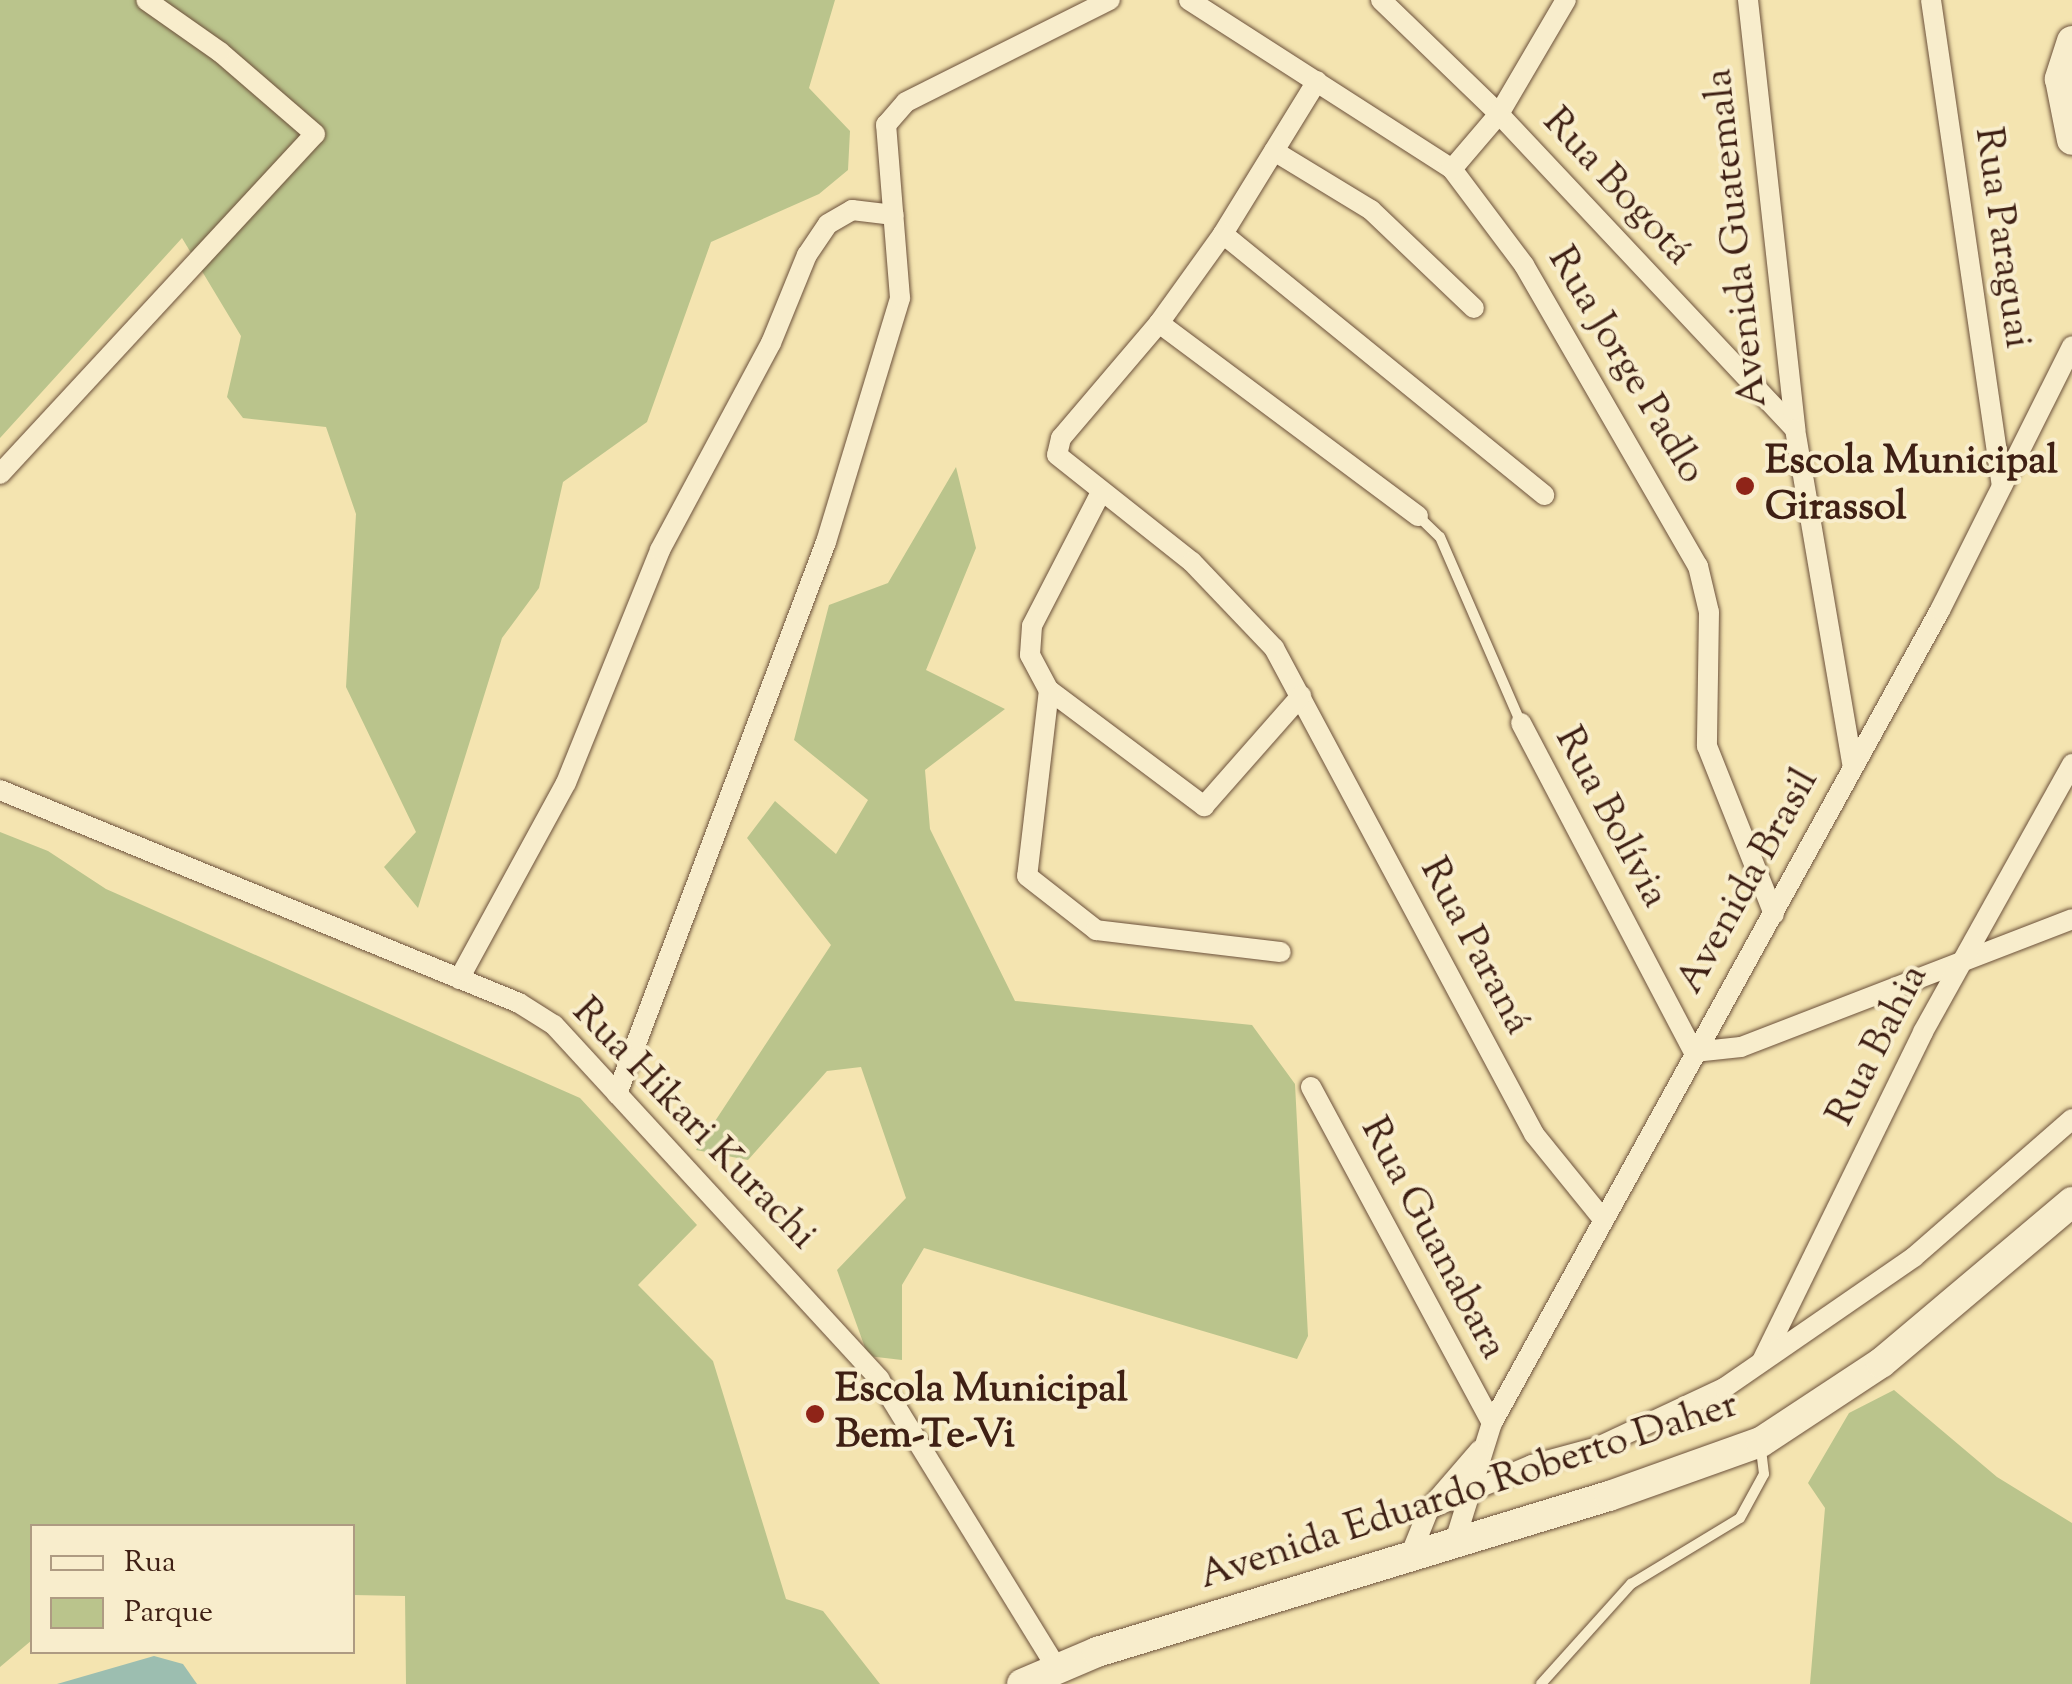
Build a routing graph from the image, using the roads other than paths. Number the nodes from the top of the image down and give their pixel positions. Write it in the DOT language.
graph roads {
  1 [pos="146,0"];
  2 [pos="1110,0"];
  3 [pos="1189,0"];
  4 [pos="1381,0"];
  5 [pos="1566,0"];
  6 [pos="1748,0"];
  7 [pos="1931,0"];
  8 [pos="2072,42"];
  9 [pos="1316,81"];
  10 [pos="1499,114"];
  11 [pos="2072,140"];
  12 [pos="1274,151"];
  13 [pos="1452,169"];
  14 [pos="894,215"];
  15 [pos="1224,234"];
  16 [pos="1474,308"];
  17 [pos="1159,323"];
  18 [pos="2072,346"];
  19 [pos="1794,429"];
  20 [pos="0,474"];
  21 [pos="2002,486"];
  22 [pos="1100,494"];
  23 [pos="1544,495"];
  24 [pos="1418,516"];
  25 [pos="1049,690"];
  26 [pos="1301,696"];
  27 [pos="1520,723"];
  28 [pos="1852,764"];
  29 [pos="2072,764"];
  30 [pos="0,790"];
  31 [pos="1774,914"];
  32 [pos="2072,919"];
  33 [pos="1281,952"];
  34 [pos="1960,965"];
  35 [pos="459,979"];
  36 [pos="1694,1052"];
  37 [pos="1310,1087"];
  38 [pos="617,1094"];
  39 [pos="2072,1118"];
  40 [pos="2072,1202"];
  41 [pos="1602,1218"];
  42 [pos="1760,1366"];
  43 [pos="1492,1424"];
  44 [pos="1761,1442"];
  45 [pos="1481,1449"];
  46 [pos="1473,1488"];
  47 [pos="1428,1509"];
  48 [pos="1454,1544"];
  49 [pos="1410,1556"];
  50 [pos="1056,1666"];
  51 [pos="1022,1684"];
  52 [pos="1541,1684"];
  1 -- 20 [label="street"];
  2 -- 14 [label="street"];
  3 -- 9 [label="street, Rua Jorge Padlo"];
  4 -- 10 [label="street, Rua Bogotá"];
  5 -- 10 [label="street"];
  6 -- 19 [label="street, Avenida Guatemala"];
  7 -- 21 [label="street, Rua Paraguai"];
  8 -- 11 [label="main road"];
  9 -- 12 [label="street"];
  9 -- 13 [label="street, Rua Jorge Padlo"];
  10 -- 13 [label="street"];
  10 -- 19 [label="street, Rua Bogotá"];
  12 -- 15 [label="street"];
  12 -- 16 [label="street"];
  13 -- 31 [label="street, Rua Jorge Padlo"];
  14 -- 35 [label="street"];
  14 -- 38 [label="street"];
  15 -- 17 [label="street"];
  15 -- 23 [label="street"];
  17 -- 22 [label="street, Rua Paraná"];
  17 -- 24 [label="street"];
  18 -- 21 [label="street, Avenida Brasil"];
  19 -- 28 [label="street, Avenida Guatemala"];
  21 -- 28 [label="street, Avenida Brasil"];
  22 -- 25 [label="street"];
  22 -- 26 [label="street, Rua Paraná"];
  24 -- 27 [label="lane"];
  25 -- 26 [label="street"];
  25 -- 33 [label="street"];
  26 -- 41 [label="street, Rua Paraná"];
  27 -- 36 [label="street, Rua Bolívia"];
  28 -- 31 [label="street, Avenida Brasil"];
  29 -- 34 [label="street, Rua Bahia"];
  30 -- 35 [label="street, Rua Hikari Kurachi"];
  31 -- 36 [label="street, Avenida Brasil"];
  32 -- 34 [label="street"];
  34 -- 36 [label="street"];
  34 -- 42 [label="street, Rua Bahia"];
  35 -- 38 [label="street, Rua Hikari Kurachi"];
  36 -- 41 [label="street, Avenida Brasil"];
  37 -- 43 [label="street, Rua Guanabara"];
  38 -- 50 [label="street, Rua Hikari Kurachi"];
  39 -- 42 [label="street"];
  40 -- 44 [label="main road, Avenida Eduardo Roberto Daher"];
  41 -- 43 [label="street, Avenida Brasil"];
  42 -- 46 [label="street"];
  43 -- 45 [label="street, Avenida Brasil"];
  44 -- 48 [label="main road, Avenida Eduardo Roberto Daher"];
  44 -- 52 [label="lane"];
  45 -- 46 [label="street, Avenida Brasil"];
  45 -- 47 [label="street, Avenida Brasil"];
  46 -- 47 [label="street"];
  46 -- 48 [label="street, Avenida Brasil"];
  47 -- 49 [label="street, Avenida Brasil"];
  48 -- 49 [label="main road, Avenida Eduardo Roberto Daher"];
  49 -- 50 [label="main road, Avenida Eduardo Roberto Daher"];
  50 -- 51 [label="main road, Avenida Eduardo Roberto Daher"];
}
